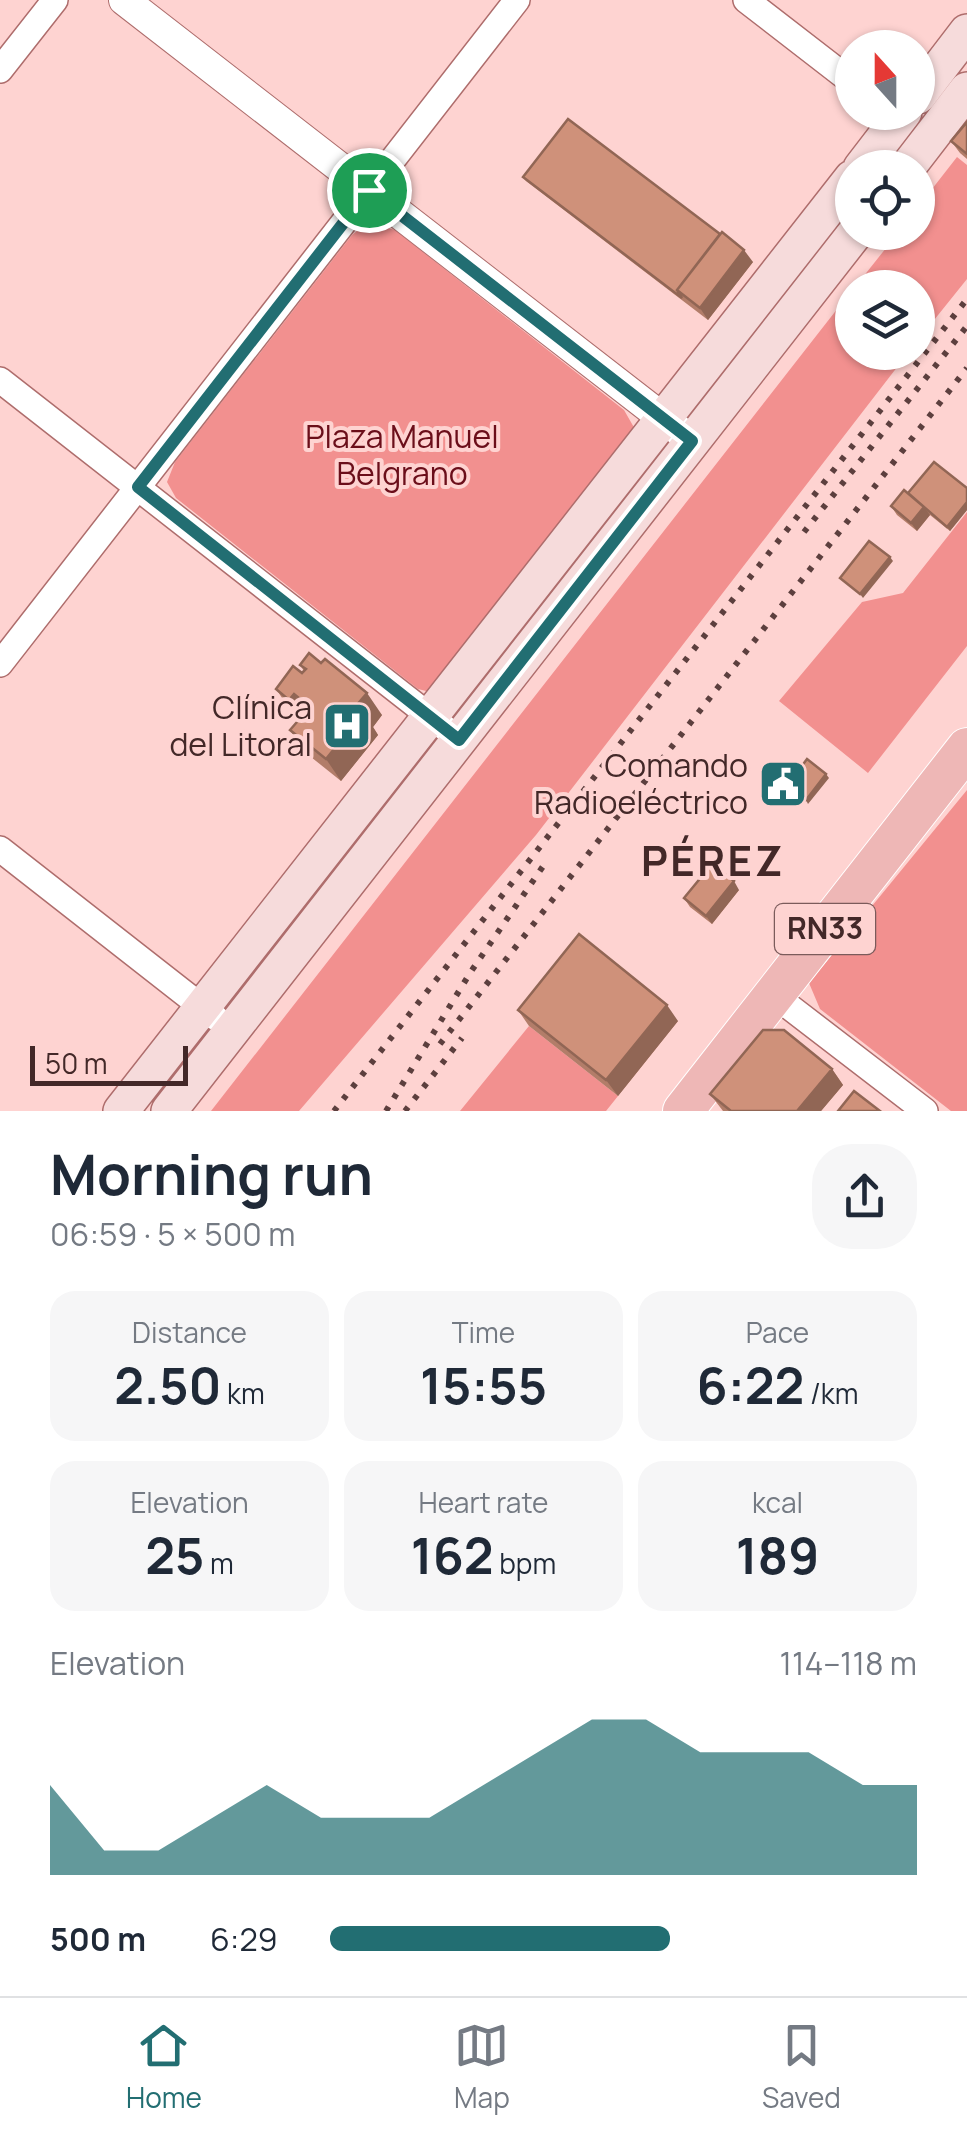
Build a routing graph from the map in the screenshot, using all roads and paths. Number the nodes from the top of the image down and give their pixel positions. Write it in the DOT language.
graph roads {
  1 [pos="55,0"];
  2 [pos="124,0"];
  3 [pos="517,0"];
  4 [pos="746,0"];
  5 [pos="967,32"];
  6 [pos="835,69"];
  7 [pos="0,70"];
  8 [pos="935,72"];
  9 [pos="967,90"];
  10 [pos="921,150"];
  11 [pos="369,190"];
  12 [pos="835,200"];
  13 [pos="842,250"];
  14 [pos="0,380"];
  15 [pos="664,419"];
  16 [pos="692,441"];
  17 [pos="138,487"];
  18 [pos="0,664"];
  19 [pos="431,717"];
  20 [pos="459,740"];
  21 [pos="967,748"];
  22 [pos="0,849"];
  23 [pos="774,994"];
  24 [pos="202,1008"];
  25 [pos="231,1031"];
  26 [pos="121,1111"];
  27 [pos="169,1111"];
  28 [pos="683,1111"];
  29 [pos="924,1111"];
  1 -- 7 [label="street"];
  2 -- 11 [label="street"];
  3 -- 11 [label="street"];
  4 -- 6 [label="street"];
  5 -- 8 [label="main road"];
  9 -- 10 [label="main road"];
  11 -- 15 [label="street"];
  11 -- 17 [label="street"];
  12 -- 15 [label="main road"];
  13 -- 16 [label="main road"];
  14 -- 17 [label="street"];
  15 -- 16 [label="street"];
  15 -- 19 [label="main road"];
  16 -- 20 [label="main road"];
  17 -- 18 [label="street"];
  17 -- 19 [label="street"];
  19 -- 20 [label="street"];
  19 -- 24 [label="main road"];
  20 -- 25 [label="main road"];
  21 -- 23 [label="main road, RN33"];
  22 -- 24 [label="street"];
  23 -- 28 [label="main road, RN33"];
  23 -- 29 [label="street"];
  24 -- 25 [label="street"];
  24 -- 26 [label="main road"];
  25 -- 27 [label="main road"];
}
